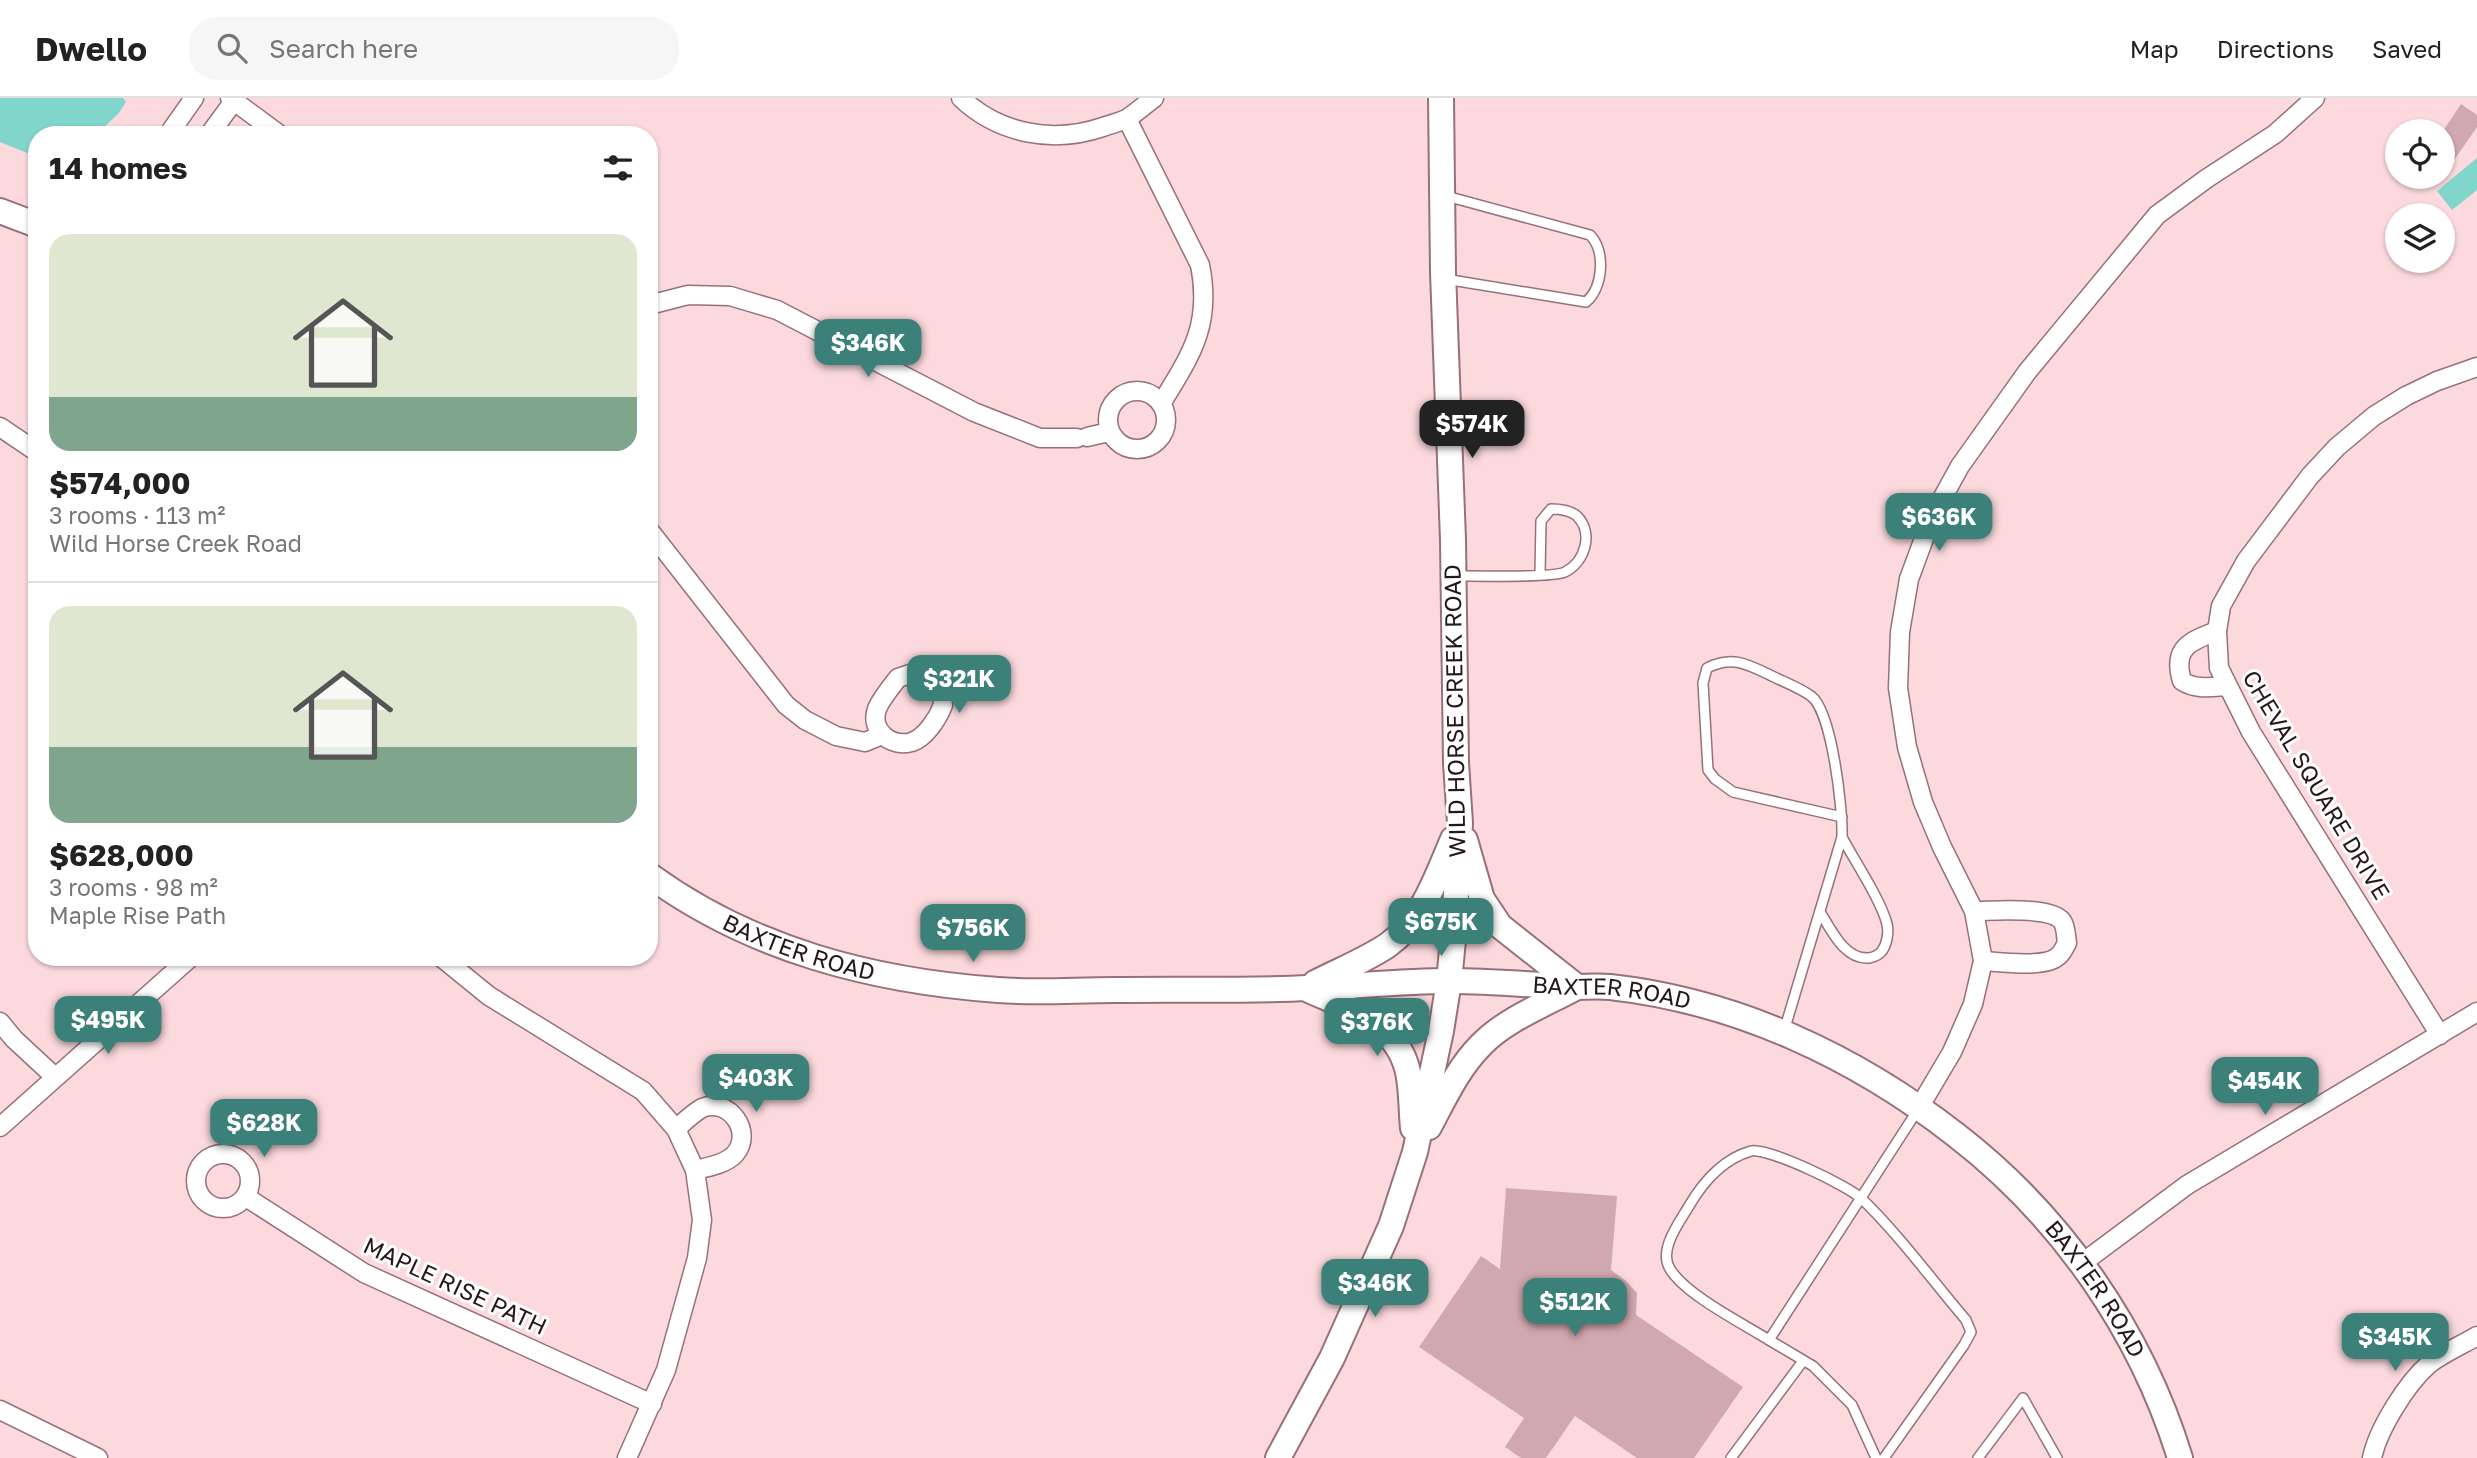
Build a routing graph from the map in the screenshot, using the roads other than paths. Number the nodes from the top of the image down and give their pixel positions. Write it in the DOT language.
graph roads {
  1 [pos="194,98"];
  2 [pos="961,98"];
  3 [pos="1154,98"];
  4 [pos="1441,98"];
  5 [pos="2315,98"];
  6 [pos="232,100"];
  7 [pos="1127,119"];
  8 [pos="174,126"];
  9 [pos="215,126"];
  10 [pos="268,126"];
  11 [pos="1442,195"];
  12 [pos="0,211"];
  13 [pos="28,222"];
  14 [pos="1443,279"];
  15 [pos="658,303"];
  16 [pos="2477,367"];
  17 [pos="1161,404"];
  18 [pos="0,427"];
  19 [pos="1110,432"];
  20 [pos="28,446"];
  21 [pos="658,541"];
  22 [pos="1540,574"];
  23 [pos="1454,576"];
  24 [pos="2217,631"];
  25 [pos="2227,686"];
  26 [pos="882,735"];
  27 [pos="1842,817"];
  28 [pos="1460,823"];
  29 [pos="1842,837"];
  30 [pos="658,881"];
  31 [pos="1974,911"];
  32 [pos="1820,912"];
  33 [pos="1983,961"];
  34 [pos="181,966"];
  35 [pos="452,966"];
  36 [pos="1448,981"];
  37 [pos="1577,987"];
  38 [pos="1305,988"];
  39 [pos="2477,1012"];
  40 [pos="0,1022"];
  41 [pos="1783,1033"];
  42 [pos="2440,1035"];
  43 [pos="55,1077"];
  44 [pos="1920,1106"];
  45 [pos="0,1128"];
  46 [pos="677,1129"];
  47 [pos="1415,1152"];
  48 [pos="695,1170"];
  49 [pos="1860,1196"];
  50 [pos="246,1197"];
  51 [pos="2081,1264"];
  52 [pos="2477,1336"];
  53 [pos="1769,1340"];
  54 [pos="1803,1361"];
  55 [pos="652,1404"];
  56 [pos="0,1409"];
  57 [pos="98,1458"];
  58 [pos="627,1458"];
  59 [pos="1278,1458"];
  60 [pos="1731,1458"];
  61 [pos="1877,1458"];
  62 [pos="1884,1458"];
  63 [pos="1978,1458"];
  64 [pos="2057,1458"];
  65 [pos="2180,1458"];
  66 [pos="2372,1458"];
  1 -- 8 [label="street"];
  2 -- 7 [label="street"];
  3 -- 7 [label="street"];
  4 -- 11 [label="main road, WILD HORSE CREEK ROAD"];
  5 -- 31 [label="street"];
  6 -- 9 [label="street"];
  6 -- 10 [label="street"];
  7 -- 17 [label="street"];
  11 -- 14 [label="main road, WILD HORSE CREEK ROAD"];
  11 -- 14 [label="lane"];
  12 -- 13 [label="main road"];
  14 -- 23 [label="main road, WILD HORSE CREEK ROAD"];
  15 -- 19 [label="street"];
  16 -- 24 [label="street, CHEVAL SQUARE DRIVE"];
  17 -- 19 [label="street"];
  17 -- 19 [label="street"];
  18 -- 20 [label="street"];
  21 -- 26 [label="street"];
  22 -- 22 [label="lane"];
  22 -- 23 [label="lane"];
  23 -- 28 [label="main road, WILD HORSE CREEK ROAD"];
  24 -- 25 [label="street, CHEVAL SQUARE DRIVE"];
  24 -- 25 [label="street"];
  25 -- 42 [label="street, CHEVAL SQUARE DRIVE"];
  27 -- 27 [label="lane"];
  27 -- 29 [label="lane"];
  28 -- 36 [label="main road, WILD HORSE CREEK ROAD"];
  28 -- 37 [label="main road"];
  28 -- 38 [label="main road"];
  29 -- 32 [label="lane"];
  29 -- 32 [label="lane"];
  30 -- 38 [label="main road, BAXTER ROAD"];
  31 -- 33 [label="street"];
  31 -- 33 [label="street"];
  32 -- 41 [label="lane"];
  33 -- 44 [label="street"];
  34 -- 43 [label="street"];
  35 -- 46 [label="street"];
  36 -- 37 [label="main road, BAXTER ROAD"];
  36 -- 38 [label="main road, BAXTER ROAD"];
  36 -- 47 [label="main road, WILD HORSE CREEK ROAD"];
  37 -- 41 [label="main road, BAXTER ROAD"];
  37 -- 47 [label="main road"];
  38 -- 47 [label="main road"];
  39 -- 42 [label="street"];
  40 -- 43 [label="street"];
  41 -- 44 [label="main road, BAXTER ROAD"];
  42 -- 51 [label="street"];
  43 -- 45 [label="street"];
  44 -- 49 [label="lane"];
  44 -- 51 [label="main road, BAXTER ROAD"];
  46 -- 48 [label="street"];
  46 -- 48 [label="street"];
  47 -- 59 [label="main road, WILD HORSE CREEK ROAD"];
  48 -- 55 [label="street"];
  49 -- 53 [label="lane"];
  49 -- 53 [label="lane"];
  49 -- 62 [label="lane"];
  50 -- 55 [label="street, MAPLE RISE PATH"];
  51 -- 65 [label="main road, BAXTER ROAD"];
  52 -- 66 [label="street"];
  53 -- 54 [label="lane"];
  54 -- 60 [label="lane"];
  54 -- 61 [label="lane"];
  55 -- 58 [label="street"];
  56 -- 57 [label="street"];
  63 -- 64 [label="lane"];
}
